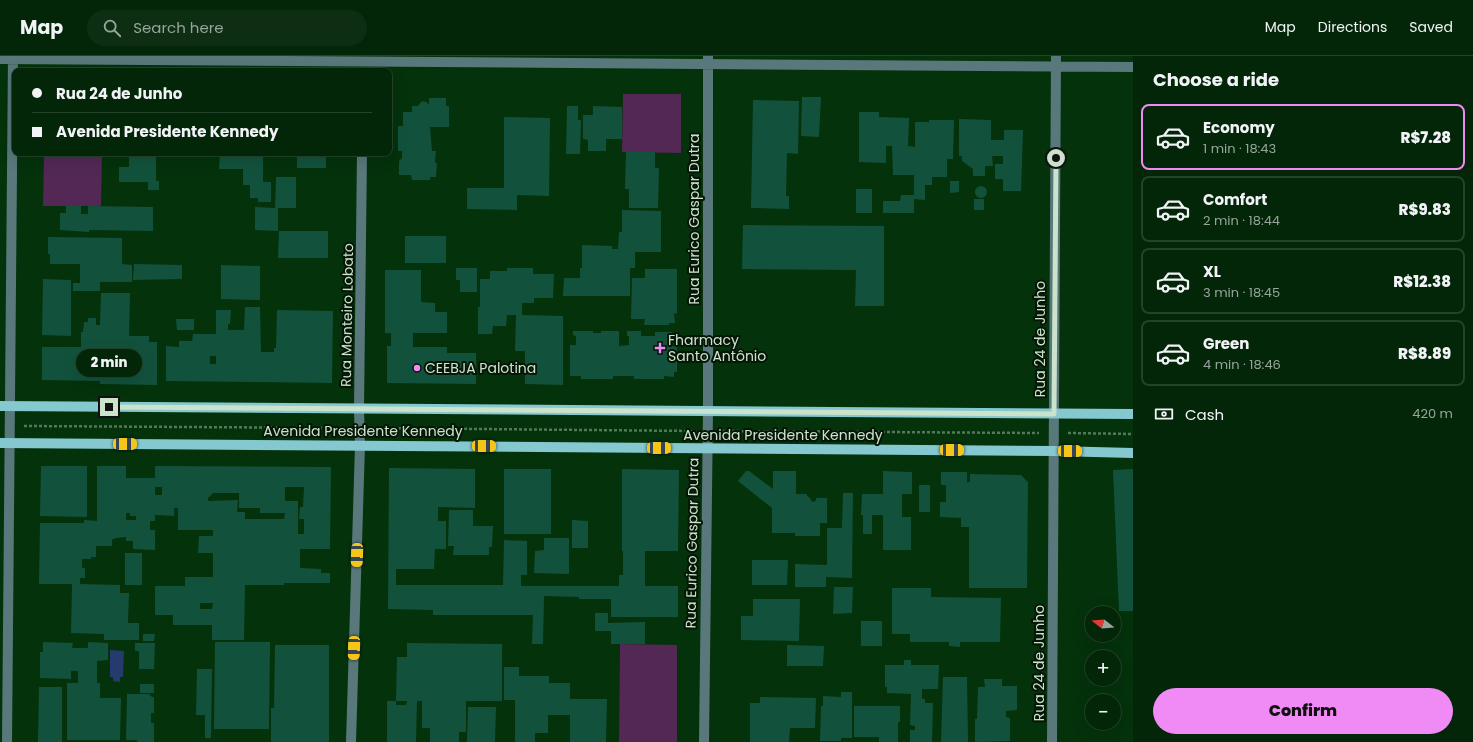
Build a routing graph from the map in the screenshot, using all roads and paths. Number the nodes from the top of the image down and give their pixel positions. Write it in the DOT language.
graph roads {
  1 [pos="13,58"];
  2 [pos="0,59"];
  3 [pos="708,60"];
  4 [pos="1056,61"];
  5 [pos="363,63"];
  6 [pos="1133,66"];
  7 [pos="13,68"];
  8 [pos="12,102"];
  9 [pos="362,156"];
  10 [pos="5,406"];
  11 [pos="360,409"];
  12 [pos="708,411"];
  13 [pos="1054,414"];
  14 [pos="1133,414"];
  15 [pos="10,426"];
  16 [pos="360,428"];
  17 [pos="707,431"];
  18 [pos="1055,433"];
  19 [pos="1133,434"];
  20 [pos="4,443"];
  21 [pos="360,446"];
  22 [pos="707,448"];
  23 [pos="1055,451"];
  24 [pos="1133,452"];
  25 [pos="7,742"];
  26 [pos="351,742"];
  27 [pos="704,742"];
  28 [pos="1052,742"];
  1 -- 2 [label="street"];
  1 -- 5 [label="street"];
  1 -- 7 [label="street"];
  3 -- 4 [label="street"];
  3 -- 5 [label="street"];
  3 -- 12 [label="street, Rua Eurico Gaspar Dutra"];
  4 -- 6 [label="street"];
  4 -- 13 [label="street, Rua 24 de Junho"];
  8 -- 10 [label="street"];
  9 -- 11 [label="street, Rua Monteiro Lobato"];
  10 -- 11 [label="main road, Avenida Presidente Kennedy"];
  10 -- 15 [label="street"];
  11 -- 12 [label="main road, Avenida Presidente Kennedy"];
  11 -- 16 [label="street, Rua Monteiro Lobato"];
  12 -- 13 [label="main road, Avenida Presidente Kennedy"];
  12 -- 17 [label="street, Rua Eurico Gaspar Dutra"];
  13 -- 14 [label="main road, Avenida Presidente Kennedy"];
  13 -- 18 [label="street, Rua 24 de Junho"];
  15 -- 16 [label="path"];
  15 -- 20 [label="street"];
  16 -- 17 [label="path"];
  16 -- 21 [label="street, Rua Monteiro Lobato"];
  17 -- 18 [label="path"];
  17 -- 22 [label="street, Rua Eurico Gaspar Dutra"];
  18 -- 19 [label="path"];
  18 -- 23 [label="street, Rua 24 de Junho"];
  20 -- 21 [label="main road, Avenida Presidente Kennedy"];
  20 -- 25 [label="street"];
  21 -- 22 [label="main road, Avenida Presidente Kennedy"];
  21 -- 26 [label="street, Rua Monteiro Lobato"];
  22 -- 23 [label="main road, Avenida Presidente Kennedy"];
  22 -- 27 [label="street, Rua Eurico Gaspar Dutra"];
  23 -- 24 [label="main road, Avenida Presidente Kennedy"];
  23 -- 28 [label="street, Rua 24 de Junho"];
}
